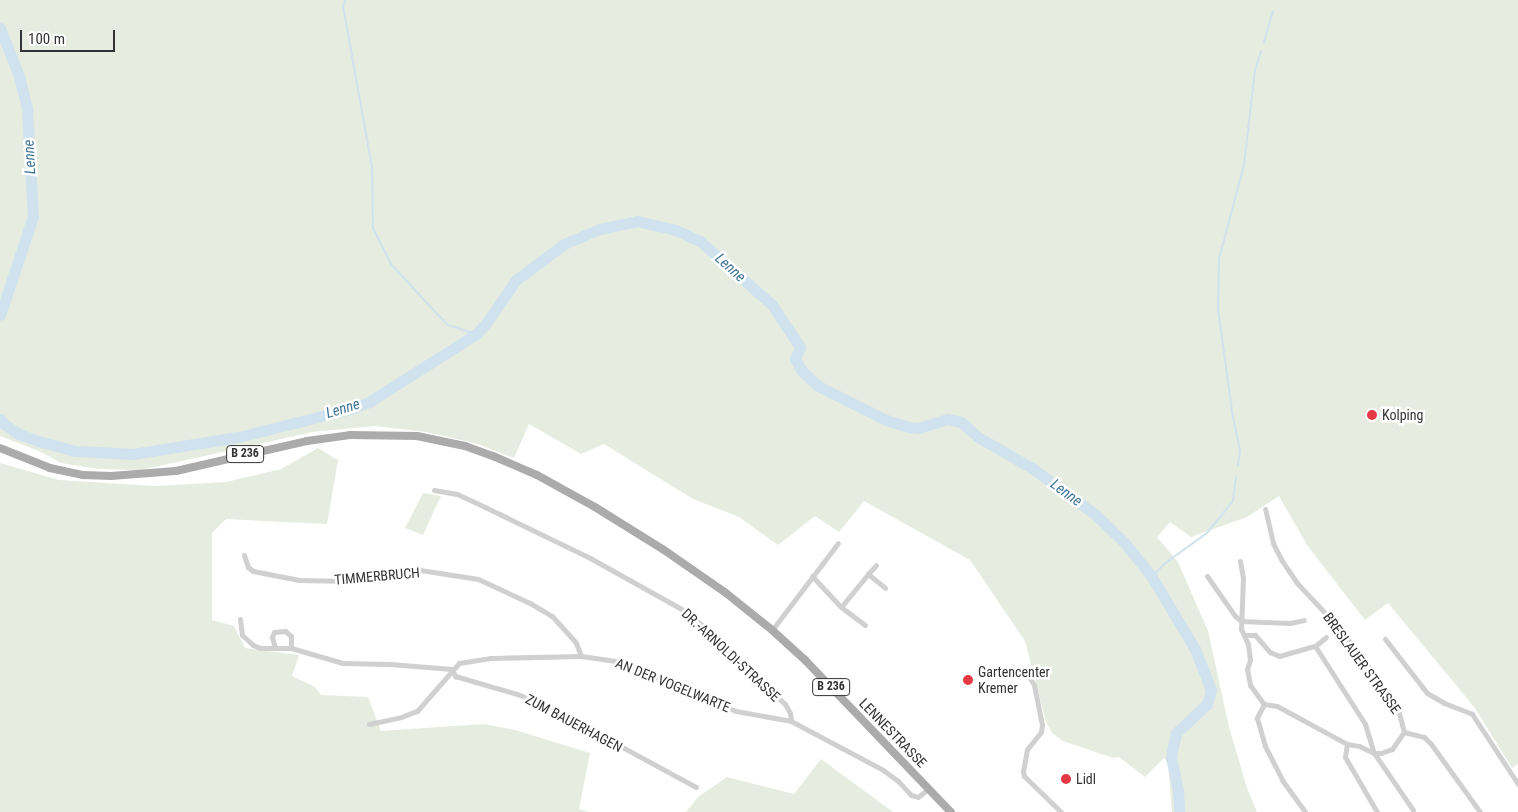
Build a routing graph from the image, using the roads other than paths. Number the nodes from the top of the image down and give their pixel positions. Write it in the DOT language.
graph roads {
  1 [pos="0,448"];
  2 [pos="434,490"];
  3 [pos="1265,509"];
  4 [pos="838,543"];
  5 [pos="244,555"];
  6 [pos="1240,561"];
  7 [pos="876,565"];
  8 [pos="868,574"];
  9 [pos="812,576"];
  10 [pos="1207,576"];
  11 [pos="885,588"];
  12 [pos="841,607"];
  13 [pos="240,619"];
  14 [pos="1304,620"];
  15 [pos="1241,621"];
  16 [pos="865,625"];
  17 [pos="772,630"];
  18 [pos="1245,635"];
  19 [pos="1326,637"];
  20 [pos="1385,639"];
  21 [pos="1315,646"];
  22 [pos="275,648"];
  23 [pos="291,648"];
  24 [pos="581,656"];
  25 [pos="452,669"];
  26 [pos="1026,672"];
  27 [pos="1264,704"];
  28 [pos="792,721"];
  29 [pos="370,724"];
  30 [pos="1404,732"];
  31 [pos="1346,744"];
  32 [pos="1374,752"];
  33 [pos="1518,784"];
  34 [pos="696,786"];
  35 [pos="929,788"];
  36 [pos="1413,810"];
  37 [pos="951,812"];
  38 [pos="1061,812"];
  39 [pos="1305,812"];
  40 [pos="1377,812"];
  41 [pos="1480,812"];
  1 -- 17 [label="main road, LENNESTRASSE / B 236"];
  2 -- 28 [label="street, DR.-ARNOLDI-STRASSE"];
  3 -- 30 [label="street, BRESLAUER STRASSE"];
  4 -- 9 [label="street"];
  5 -- 24 [label="street, TIMMERBRUCH"];
  6 -- 15 [label="street"];
  7 -- 8 [label="street"];
  8 -- 11 [label="street"];
  8 -- 12 [label="street"];
  9 -- 12 [label="street"];
  9 -- 17 [label="street"];
  10 -- 15 [label="street"];
  12 -- 16 [label="street"];
  13 -- 22 [label="street"];
  14 -- 15 [label="street"];
  15 -- 18 [label="street"];
  17 -- 35 [label="main road, LENNESTRASSE / B 236"];
  18 -- 21 [label="street"];
  18 -- 27 [label="street"];
  19 -- 21 [label="street"];
  20 -- 33 [label="street"];
  21 -- 32 [label="street"];
  22 -- 23 [label="street"];
  22 -- 23 [label="street"];
  23 -- 25 [label="street"];
  24 -- 25 [label="street, AN DER VOGELWARTE"];
  24 -- 28 [label="street, AN DER VOGELWARTE"];
  25 -- 29 [label="street"];
  25 -- 34 [label="street, ZUM BAUERHAGEN"];
  26 -- 38 [label="street"];
  27 -- 31 [label="street"];
  27 -- 39 [label="street"];
  28 -- 35 [label="street"];
  30 -- 32 [label="street, BRESLAUER STRASSE"];
  30 -- 41 [label="street"];
  31 -- 32 [label="street"];
  31 -- 40 [label="street"];
  32 -- 36 [label="street"];
  35 -- 37 [label="main road, LENNESTRASSE / B 236"];
}
